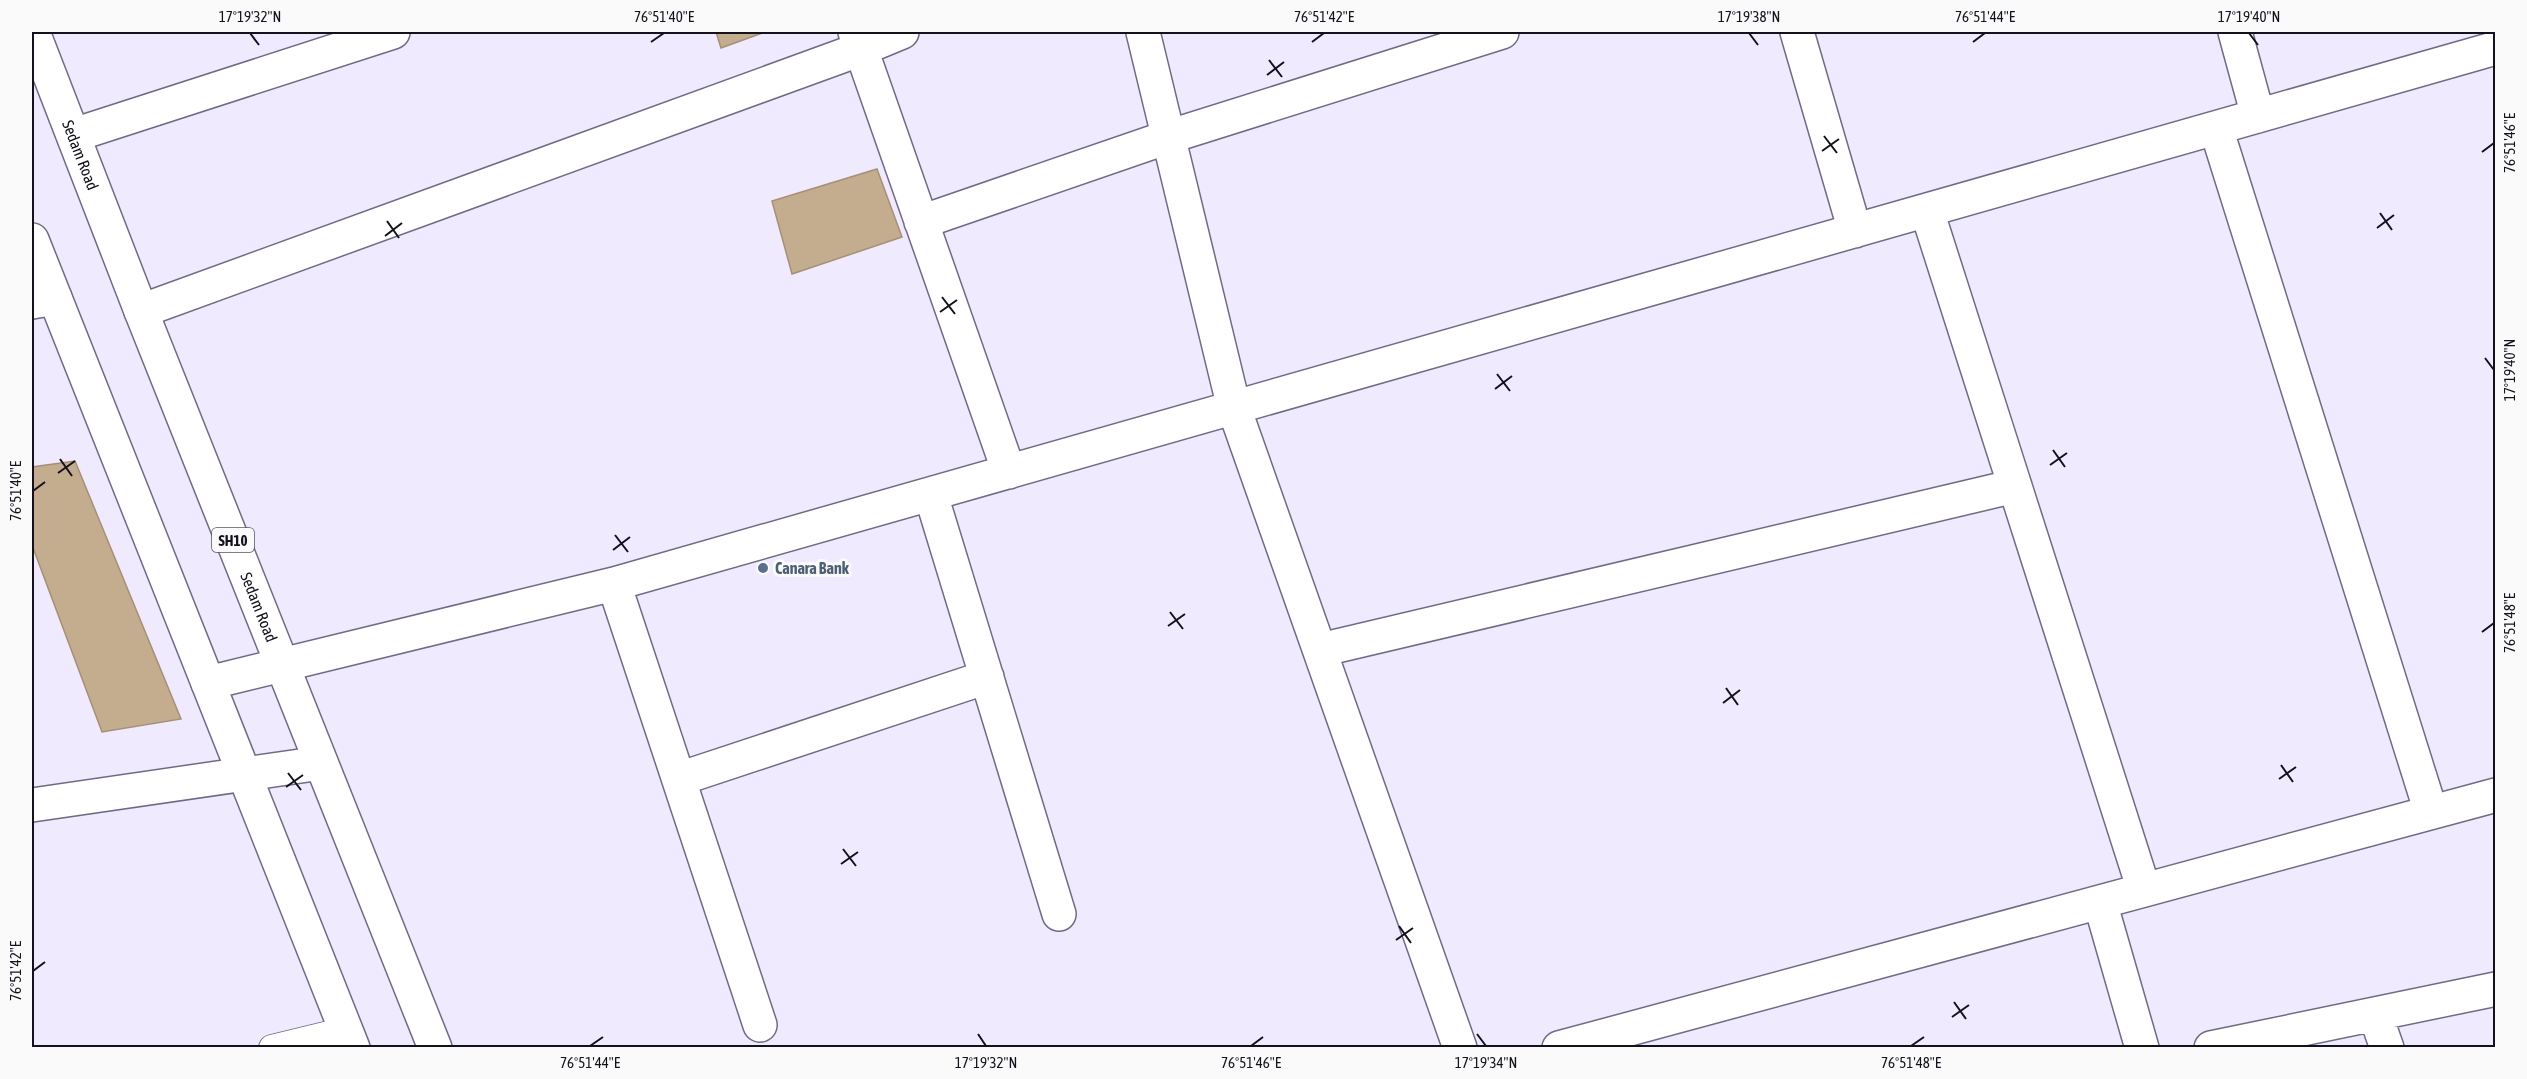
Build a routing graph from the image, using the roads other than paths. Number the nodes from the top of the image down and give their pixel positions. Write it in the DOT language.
graph roads {
  1 [pos="33,32"];
  2 [pos="393,32"];
  3 [pos="902,32"];
  4 [pos="1143,32"];
  5 [pos="1502,32"];
  6 [pos="1797,32"];
  7 [pos="2235,32"];
  8 [pos="858,40"];
  9 [pos="2496,48"];
  10 [pos="2258,116"];
  11 [pos="2216,128"];
  12 [pos="74,135"];
  13 [pos="1168,137"];
  14 [pos="1927,210"];
  15 [pos="921,222"];
  16 [pos="1855,231"];
  17 [pos="32,240"];
  18 [pos="43,300"];
  19 [pos="141,311"];
  20 [pos="1234,408"];
  21 [pos="1009,472"];
  22 [pos="2015,486"];
  23 [pos="931,495"];
  24 [pos="615,584"];
  25 [pos="1320,650"];
  26 [pos="283,666"];
  27 [pos="987,677"];
  28 [pos="208,683"];
  29 [pos="321,763"];
  30 [pos="244,774"];
  31 [pos="679,779"];
  32 [pos="2496,795"];
  33 [pos="32,805"];
  34 [pos="2431,812"];
  35 [pos="2144,890"];
  36 [pos="2100,902"];
  37 [pos="1059,914"];
  38 [pos="2496,989"];
  39 [pos="2375,1014"];
  40 [pos="760,1025"];
  41 [pos="349,1039"];
  42 [pos="272,1047"];
  43 [pos="435,1047"];
  44 [pos="1460,1047"];
  45 [pos="1559,1047"];
  46 [pos="2142,1047"];
  47 [pos="2211,1047"];
  48 [pos="2387,1047"];
  1 -- 12 [label="street, Sedam Road / SH10"];
  2 -- 12 [label="street"];
  3 -- 8 [label="street"];
  4 -- 13 [label="street"];
  5 -- 13 [label="street"];
  6 -- 16 [label="street"];
  7 -- 10 [label="street"];
  8 -- 15 [label="street"];
  8 -- 19 [label="street"];
  9 -- 10 [label="street"];
  10 -- 11 [label="street"];
  11 -- 14 [label="street"];
  11 -- 34 [label="street"];
  12 -- 19 [label="street, Sedam Road / SH10"];
  13 -- 15 [label="street"];
  13 -- 20 [label="street"];
  14 -- 16 [label="street"];
  14 -- 22 [label="street"];
  15 -- 21 [label="street"];
  16 -- 20 [label="street"];
  17 -- 18 [label="street"];
  18 -- 28 [label="street"];
  19 -- 26 [label="street, Sedam Road / SH10"];
  20 -- 21 [label="street"];
  20 -- 25 [label="street"];
  21 -- 23 [label="street"];
  22 -- 25 [label="street"];
  22 -- 35 [label="street"];
  23 -- 24 [label="street"];
  23 -- 27 [label="street"];
  24 -- 26 [label="street"];
  24 -- 31 [label="street"];
  25 -- 44 [label="street"];
  26 -- 28 [label="street"];
  26 -- 29 [label="street, Sedam Road / SH10"];
  27 -- 31 [label="street"];
  27 -- 37 [label="street"];
  28 -- 30 [label="street"];
  29 -- 30 [label="street"];
  29 -- 43 [label="street, Sedam Road / SH10"];
  30 -- 33 [label="street"];
  30 -- 41 [label="street"];
  31 -- 40 [label="street"];
  32 -- 34 [label="street"];
  34 -- 35 [label="street"];
  35 -- 36 [label="street"];
  36 -- 45 [label="street"];
  36 -- 46 [label="street"];
  38 -- 39 [label="street"];
  39 -- 47 [label="street"];
  39 -- 48 [label="street"];
  41 -- 42 [label="lane"];
}
